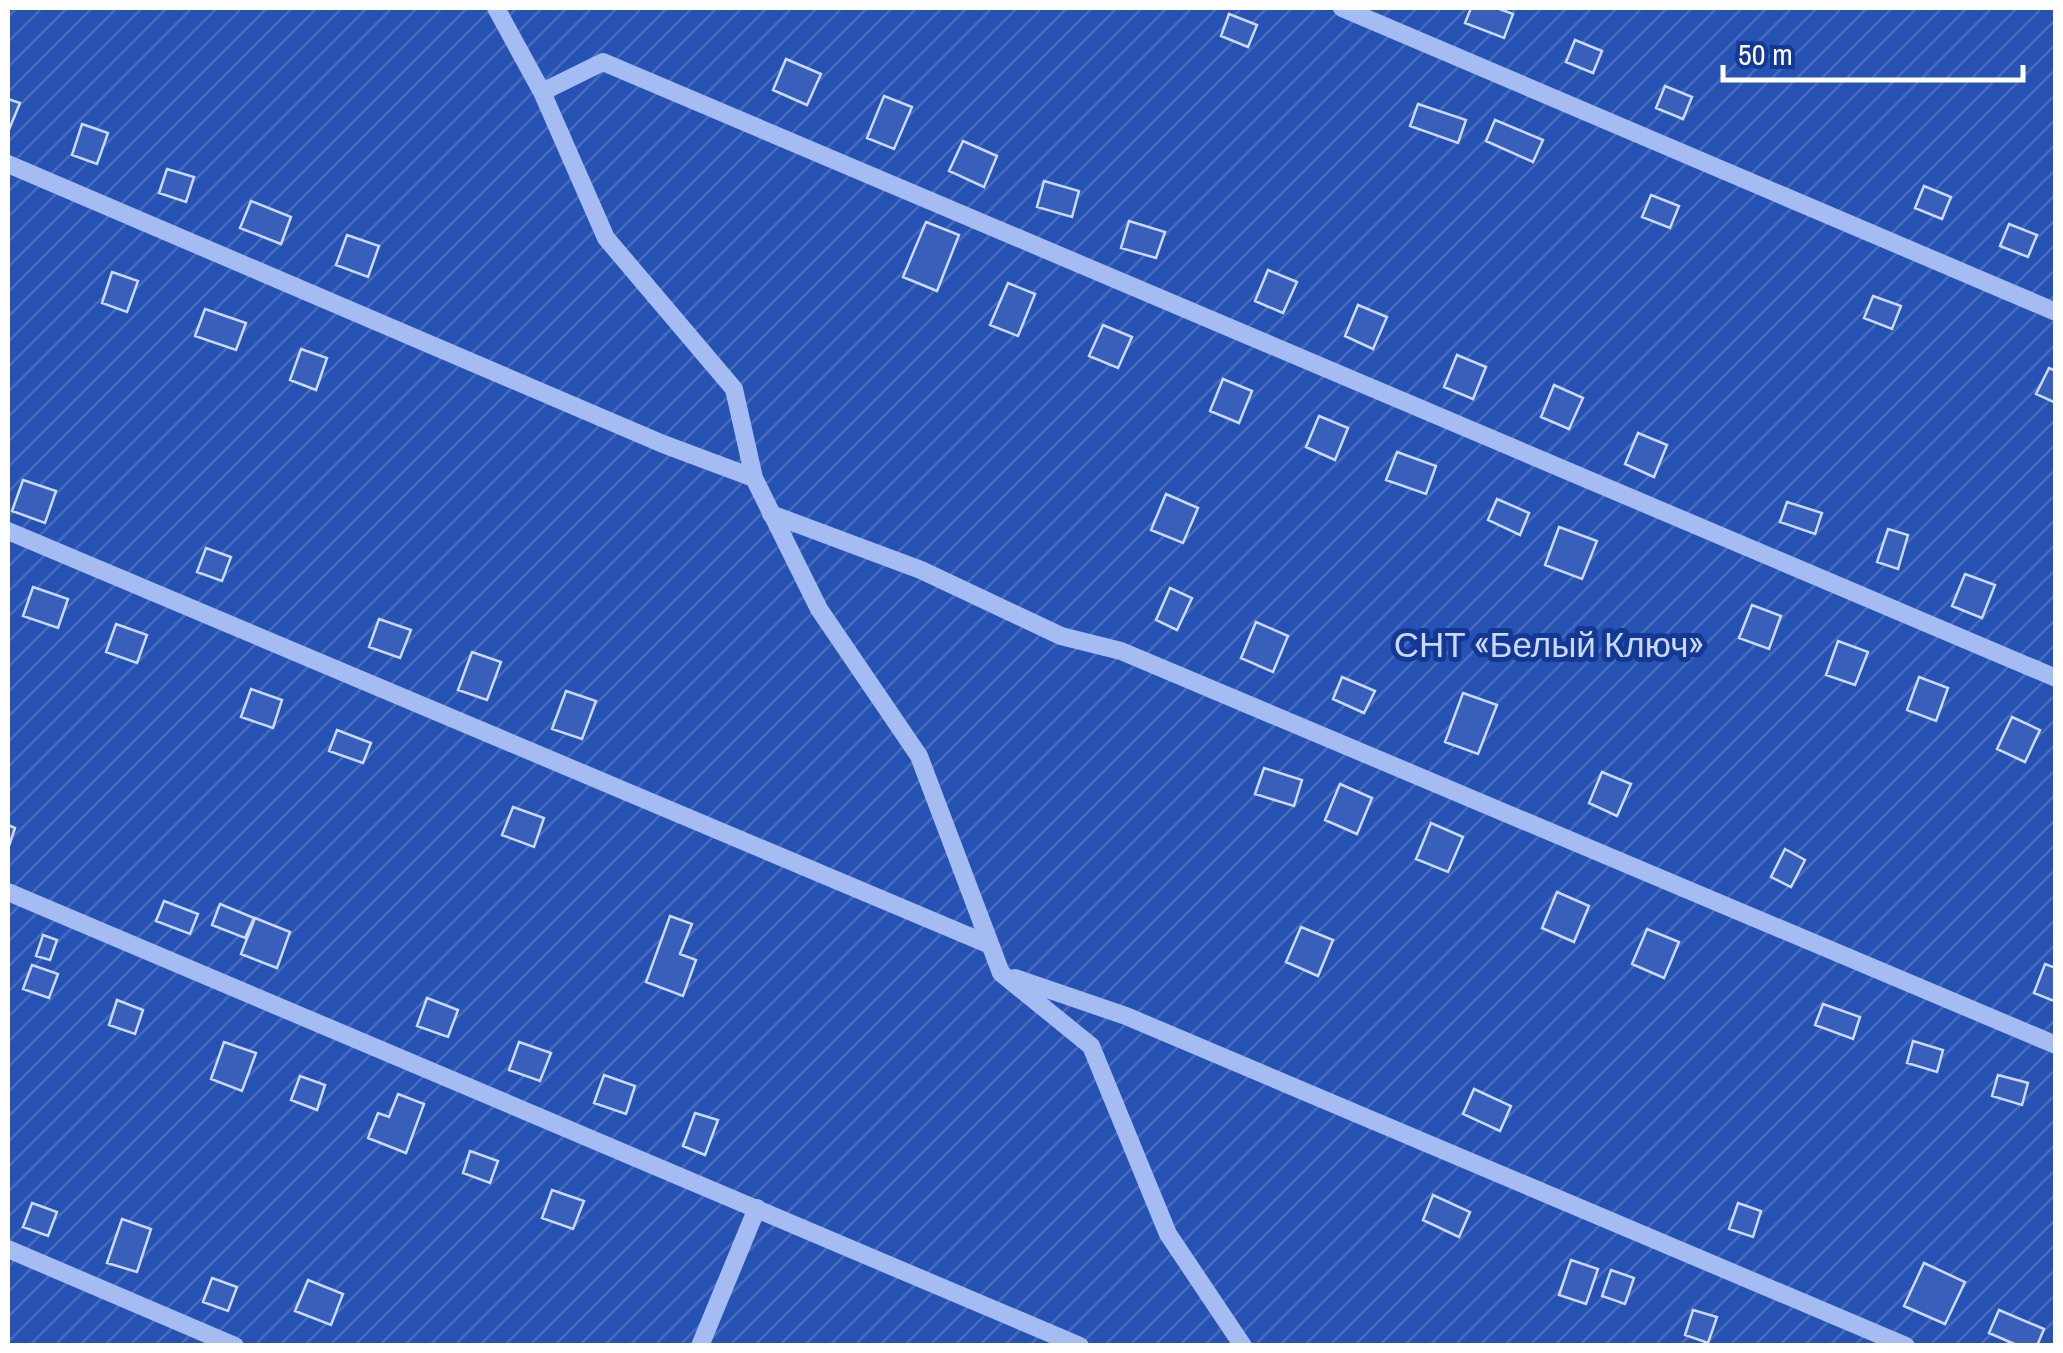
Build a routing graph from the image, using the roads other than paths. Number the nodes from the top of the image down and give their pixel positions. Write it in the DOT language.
graph roads {
  1 [pos="496,8"];
  2 [pos="1342,8"];
  3 [pos="542,92"];
  4 [pos="8,164"];
  5 [pos="2056,312"];
  6 [pos="754,478"];
  7 [pos="771,514"];
  8 [pos="8,530"];
  9 [pos="2056,678"];
  10 [pos="8,892"];
  11 [pos="990,945"];
  12 [pos="1001,973"];
  13 [pos="2056,1045"];
  14 [pos="757,1208"];
  15 [pos="8,1249"];
  16 [pos="235,1346"];
  17 [pos="700,1346"];
  18 [pos="1080,1346"];
  19 [pos="1243,1346"];
  20 [pos="1906,1346"];
  1 -- 3 [label="street"];
  2 -- 5 [label="street"];
  3 -- 6 [label="street"];
  3 -- 9 [label="street"];
  4 -- 6 [label="street"];
  6 -- 7 [label="street"];
  7 -- 11 [label="street"];
  7 -- 13 [label="street"];
  8 -- 11 [label="street"];
  10 -- 14 [label="street"];
  11 -- 12 [label="street"];
  12 -- 19 [label="street"];
  12 -- 20 [label="street"];
  14 -- 17 [label="street"];
  14 -- 18 [label="street"];
  15 -- 16 [label="street"];
}
